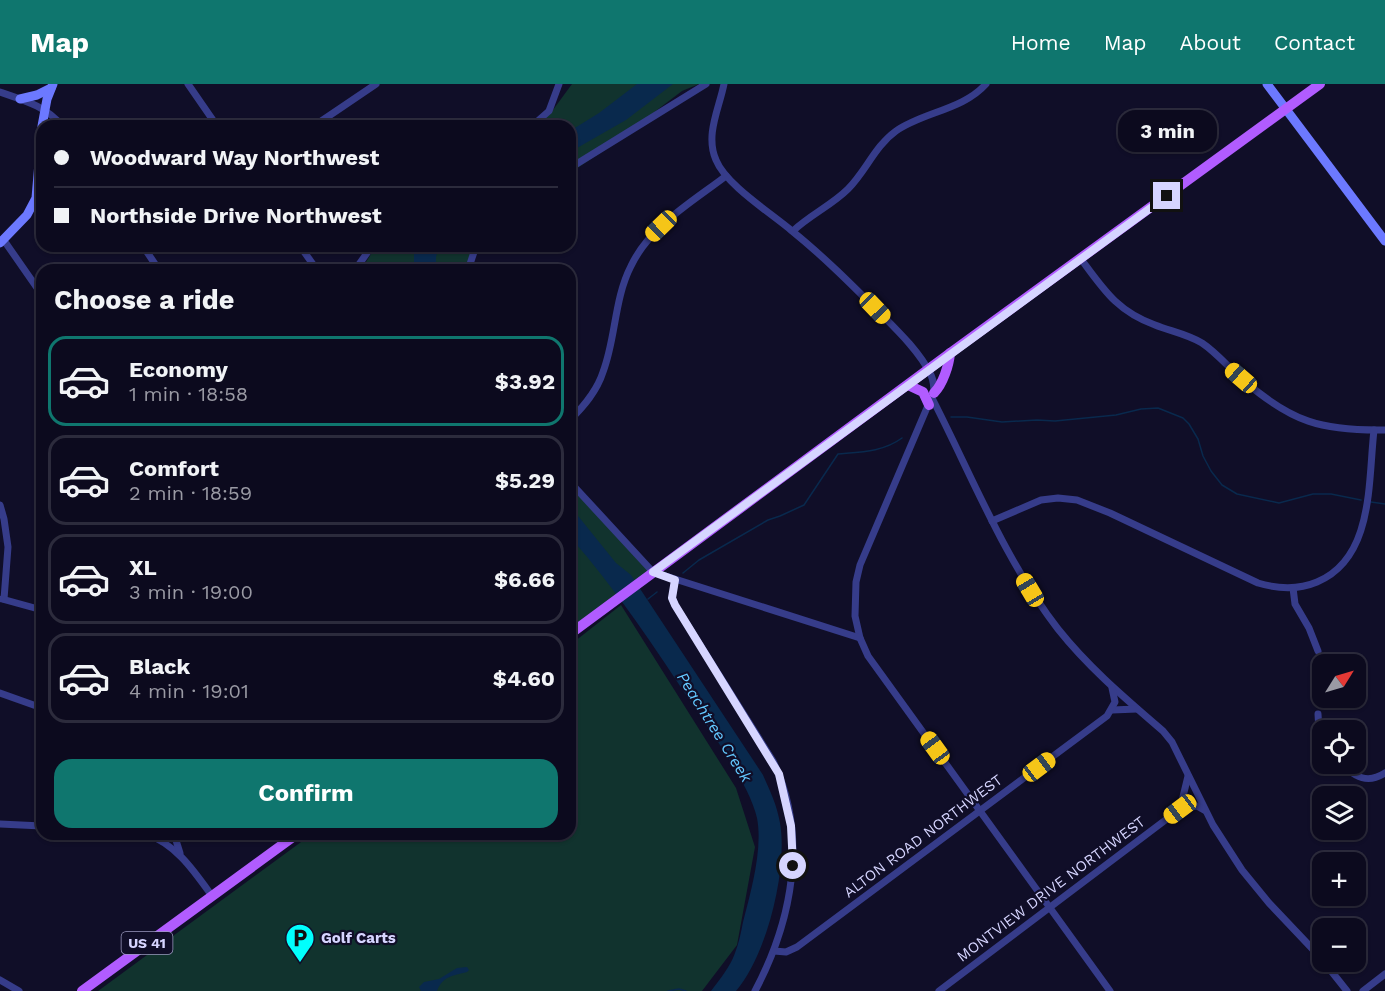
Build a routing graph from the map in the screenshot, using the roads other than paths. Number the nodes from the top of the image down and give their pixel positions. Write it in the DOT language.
graph roads {
  1 [pos="188,84"];
  2 [pos="376,84"];
  3 [pos="559,84"];
  4 [pos="706,84"];
  5 [pos="724,84"];
  6 [pos="986,84"];
  7 [pos="1268,84"];
  8 [pos="1320,84"];
  9 [pos="52,86"];
  10 [pos="0,92"];
  11 [pos="20,99"];
  12 [pos="1286,109"];
  13 [pos="44,110"];
  14 [pos="43,120"];
  15 [pos="57,120"];
  16 [pos="213,120"];
  17 [pos="323,120"];
  18 [pos="539,120"];
  19 [pos="576,164"];
  20 [pos="726,176"];
  21 [pos="36,198"];
  22 [pos="793,231"];
  23 [pos="2,241"];
  24 [pos="1385,241"];
  25 [pos="1081,259"];
  26 [pos="36,287"];
  27 [pos="950,353"];
  28 [pos="928,370"];
  29 [pos="908,385"];
  30 [pos="931,398"];
  31 [pos="576,413"];
  32 [pos="1374,430"];
  33 [pos="1385,430"];
  34 [pos="576,489"];
  35 [pos="0,505"];
  36 [pos="992,521"];
  37 [pos="653,572"];
  38 [pos="675,580"];
  39 [pos="1293,588"];
  40 [pos="2,599"];
  41 [pos="36,608"];
  42 [pos="576,630"];
  43 [pos="860,638"];
  44 [pos="1318,651"];
  45 [pos="1112,687"];
  46 [pos="0,693"];
  47 [pos="36,706"];
  48 [pos="1137,709"];
  49 [pos="1112,710"];
  50 [pos="1318,714"];
  51 [pos="1318,720"];
  52 [pos="1385,773"];
  53 [pos="1188,774"];
  54 [pos="1352,774"];
  55 [pos="1180,809"];
  56 [pos="1205,810"];
  57 [pos="980,811"];
  58 [pos="0,824"];
  59 [pos="36,826"];
  60 [pos="160,840"];
  61 [pos="176,840"];
  62 [pos="289,840"];
  63 [pos="181,856"];
  64 [pos="212,896"];
  65 [pos="1050,908"];
  66 [pos="1312,948"];
  67 [pos="774,951"];
  68 [pos="1332,972"];
  69 [pos="1385,974"];
  70 [pos="0,980"];
  71 [pos="19,991"];
  72 [pos="82,991"];
  73 [pos="755,991"];
  74 [pos="939,991"];
  75 [pos="1110,991"];
  76 [pos="1347,991"];
  77 [pos="1363,991"];
  1 -- 16 [label="street"];
  2 -- 17 [label="street"];
  3 -- 18 [label="street"];
  4 -- 19 [label="street"];
  5 -- 20 [label="street"];
  6 -- 22 [label="street"];
  7 -- 12 [label="main road"];
  8 -- 12 [label="main road"];
  9 -- 11 [label="main road"];
  9 -- 13 [label="main road"];
  10 -- 11 [label="street"];
  11 -- 13 [label="street"];
  12 -- 24 [label="main road"];
  12 -- 25 [label="main road"];
  13 -- 14 [label="main road"];
  13 -- 15 [label="street"];
  20 -- 22 [label="street"];
  20 -- 31 [label="street"];
  21 -- 23 [label="main road"];
  22 -- 28 [label="street"];
  23 -- 26 [label="street"];
  25 -- 27 [label="main road"];
  25 -- 32 [label="street"];
  27 -- 28 [label="main road"];
  27 -- 30 [label="main road"];
  28 -- 29 [label="main road"];
  28 -- 30 [label="street"];
  29 -- 30 [label="main road"];
  29 -- 37 [label="main road"];
  30 -- 36 [label="street"];
  30 -- 43 [label="street"];
  32 -- 33 [label="street"];
  32 -- 39 [label="street"];
  34 -- 37 [label="street"];
  35 -- 40 [label="street"];
  36 -- 39 [label="street"];
  36 -- 45 [label="street"];
  37 -- 38 [label="street"];
  37 -- 42 [label="main road"];
  38 -- 43 [label="street"];
  38 -- 67 [label="street"];
  39 -- 44 [label="street"];
  40 -- 41 [label="street"];
  43 -- 57 [label="street"];
  45 -- 48 [label="street"];
  45 -- 49 [label="street"];
  46 -- 47 [label="street"];
  48 -- 49 [label="street"];
  48 -- 53 [label="street"];
  49 -- 57 [label="street, ALTON ROAD NORTHWEST"];
  50 -- 51 [label="street"];
  52 -- 54 [label="street"];
  53 -- 55 [label="street"];
  53 -- 56 [label="street"];
  55 -- 56 [label="street"];
  55 -- 65 [label="street, MONTVIEW DRIVE NORTHWEST"];
  56 -- 66 [label="street"];
  57 -- 65 [label="street"];
  57 -- 67 [label="street, ALTON ROAD NORTHWEST"];
  58 -- 59 [label="street"];
  60 -- 63 [label="street"];
  61 -- 63 [label="street"];
  62 -- 64 [label="main road, US 41"];
  63 -- 64 [label="street"];
  64 -- 72 [label="main road, US 41"];
  65 -- 74 [label="street, MONTVIEW DRIVE NORTHWEST"];
  65 -- 75 [label="street"];
  67 -- 73 [label="street"];
  68 -- 76 [label="street"];
  69 -- 77 [label="street"];
  70 -- 71 [label="street"];
}
